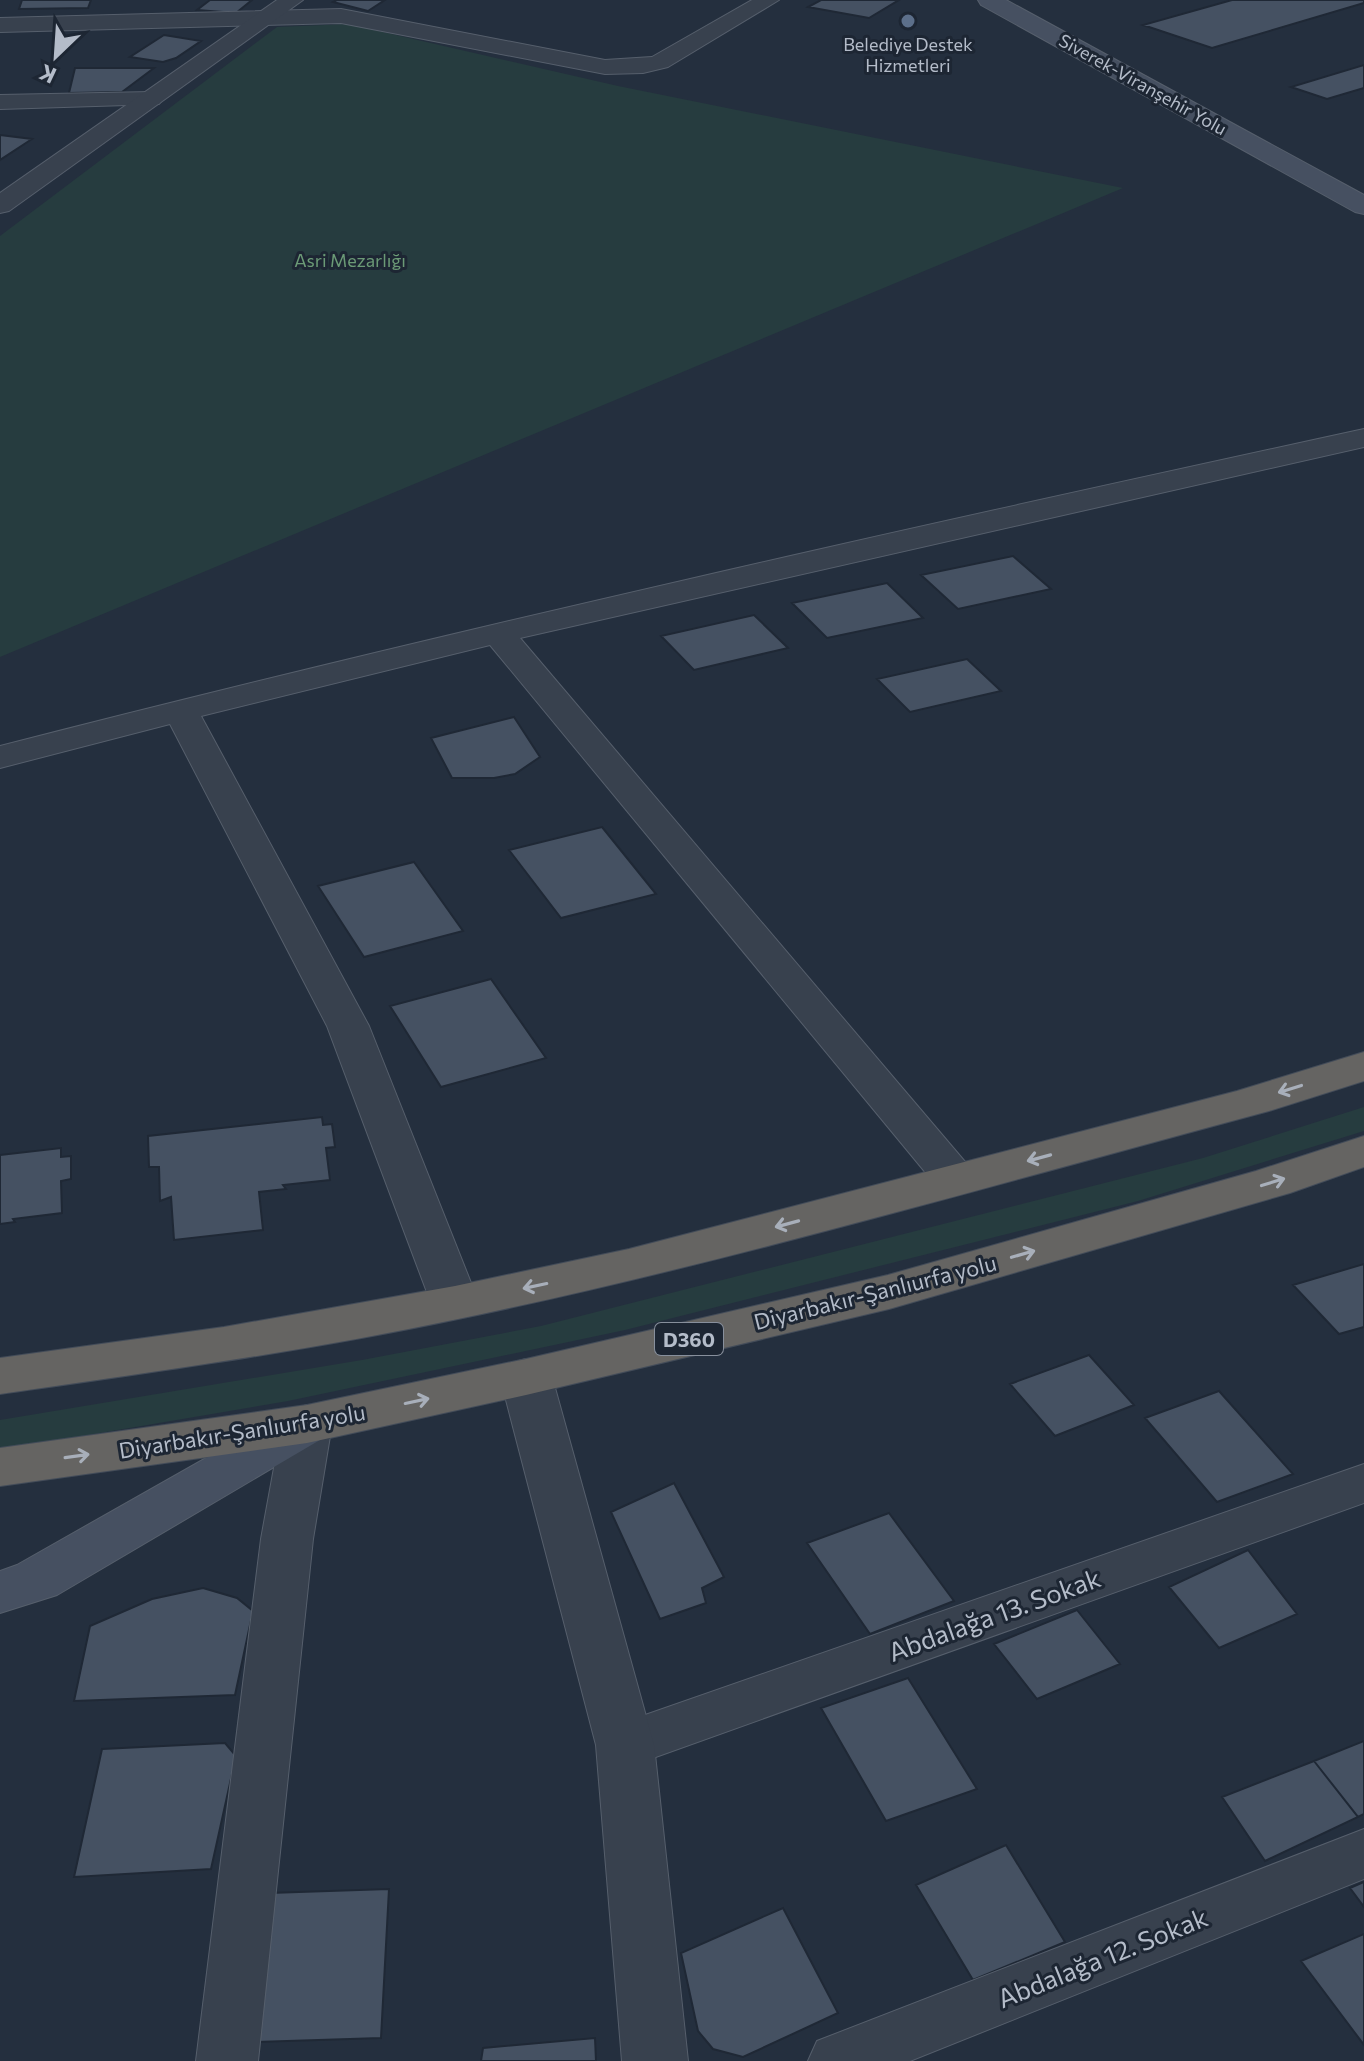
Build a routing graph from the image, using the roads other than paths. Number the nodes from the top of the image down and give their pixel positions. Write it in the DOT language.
graph roads {
  1 [pos="116,0"];
  2 [pos="292,0"];
  3 [pos="768,0"];
  4 [pos="989,0"];
  5 [pos="260,20"];
  6 [pos="80,24"];
  7 [pos="0,25"];
  8 [pos="151,99"];
  9 [pos="0,102"];
  10 [pos="1364,203"];
  11 [pos="0,205"];
  12 [pos="1364,438"];
  13 [pos="499,634"];
  14 [pos="180,710"];
  15 [pos="0,757"];
  16 [pos="1364,1066"];
  17 [pos="1364,1151"];
  18 [pos="956,1180"];
  19 [pos="455,1303"];
  20 [pos="0,1376"];
  21 [pos="526,1377"];
  22 [pos="307,1424"];
  23 [pos="0,1467"];
  24 [pos="1364,1483"];
  25 [pos="0,1592"];
  26 [pos="625,1745"];
  27 [pos="1364,1853"];
  28 [pos="873,2055"];
  29 [pos="227,2061"];
  30 [pos="655,2061"];
  1 -- 6 [label="street"];
  2 -- 5 [label="street"];
  3 -- 5 [label="street"];
  4 -- 10 [label="main road, Siverek-Viranşehir Yolu"];
  5 -- 6 [label="street"];
  5 -- 8 [label="street"];
  6 -- 7 [label="street"];
  8 -- 9 [label="street"];
  8 -- 11 [label="street"];
  12 -- 13 [label="street"];
  13 -- 14 [label="street"];
  13 -- 18 [label="street"];
  14 -- 15 [label="street"];
  14 -- 19 [label="street"];
  16 -- 18 [label="highway, one-way"];
  21 -- 17 [label="highway, Diyarbakır-Şanlıurfa yolu / D360, one-way"];
  18 -- 19 [label="highway, one-way"];
  19 -- 20 [label="highway"];
  22 -- 21 [label="highway, Diyarbakır-Şanlıurfa yolu / D360, one-way"];
  21 -- 26 [label="street"];
  23 -- 22 [label="highway, Diyarbakır-Şanlıurfa yolu / D360, one-way"];
  22 -- 25 [label="main road"];
  22 -- 29 [label="street"];
  24 -- 26 [label="street, Abdalağa 13. Sokak"];
  26 -- 30 [label="street"];
  27 -- 28 [label="street, Abdalağa 12. Sokak"];
}
